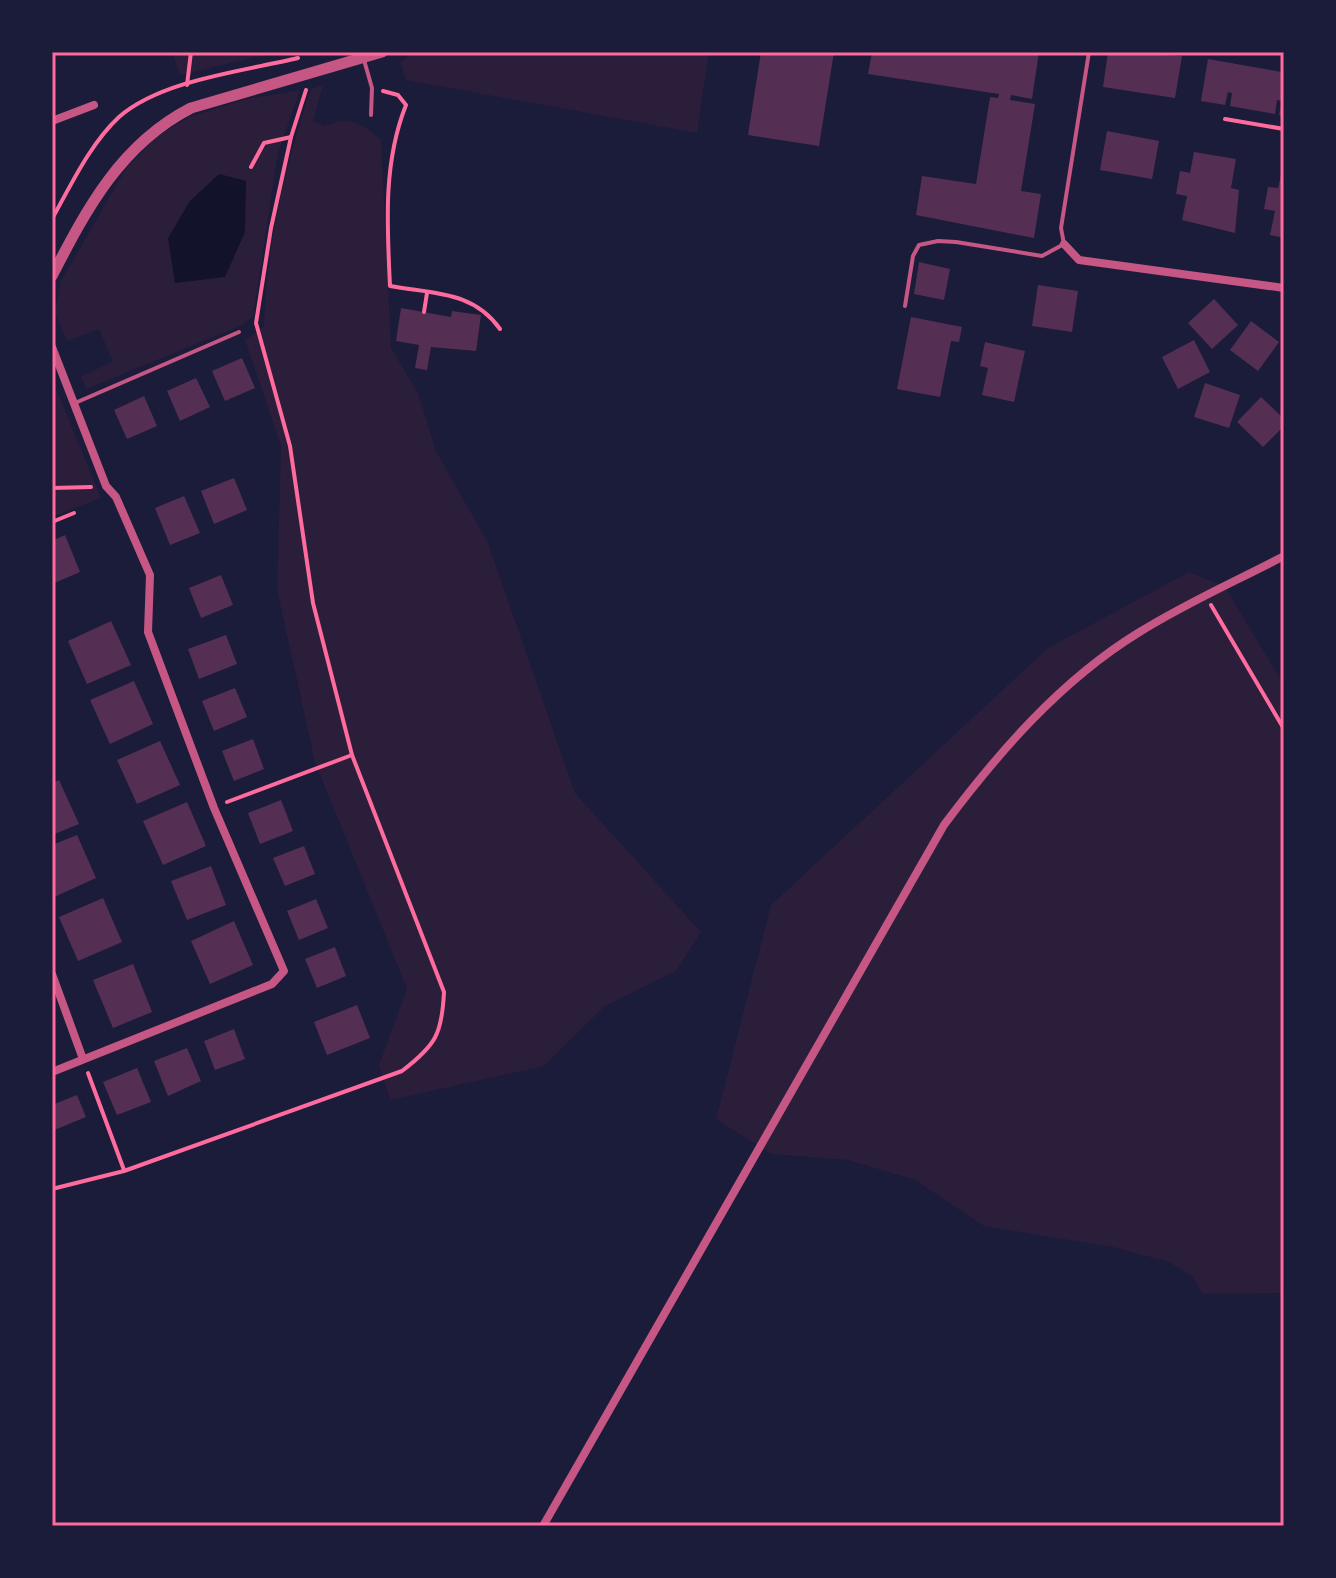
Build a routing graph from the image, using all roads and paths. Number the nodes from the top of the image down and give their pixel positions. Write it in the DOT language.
graph roads {
  1 [pos="191,52"];
  2 [pos="382,52"];
  3 [pos="1089,52"];
  4 [pos="364,60"];
  5 [pos="310,74"];
  6 [pos="187,85"];
  7 [pos="398,95"];
  8 [pos="94,105"];
  9 [pos="371,115"];
  10 [pos="1225,119"];
  11 [pos="52,121"];
  12 [pos="1284,129"];
  13 [pos="291,137"];
  14 [pos="251,167"];
  15 [pos="1064,244"];
  16 [pos="52,276"];
  17 [pos="1284,288"];
  18 [pos="427,293"];
  19 [pos="905,306"];
  20 [pos="424,312"];
  21 [pos="500,329"];
  22 [pos="239,332"];
  23 [pos="52,347"];
  24 [pos="73,404"];
  25 [pos="106,486"];
  26 [pos="52,488"];
  27 [pos="74,513"];
  28 [pos="52,522"];
  29 [pos="1284,556"];
  30 [pos="1205,596"];
  31 [pos="1284,729"];
  32 [pos="352,755"];
  33 [pos="214,808"];
  34 [pos="52,974"];
  35 [pos="83,1059"];
  36 [pos="52,1072"];
  37 [pos="124,1171"];
  38 [pos="52,1189"];
  39 [pos="543,1526"];
  1 -- 6 [label="path"];
  2 -- 4 [label="street"];
  3 -- 15 [label="lane"];
  4 -- 5 [label="street"];
  4 -- 9 [label="lane"];
  5 -- 13 [label="path"];
  5 -- 16 [label="street"];
  7 -- 18 [label="path"];
  8 -- 11 [label="street"];
  10 -- 12 [label="path"];
  13 -- 14 [label="path"];
  13 -- 32 [label="path"];
  15 -- 17 [label="street"];
  15 -- 19 [label="lane"];
  18 -- 20 [label="path"];
  18 -- 21 [label="path"];
  22 -- 24 [label="lane"];
  23 -- 24 [label="street"];
  24 -- 25 [label="street"];
  25 -- 26 [label="path"];
  25 -- 33 [label="street"];
  27 -- 28 [label="path"];
  29 -- 30 [label="street"];
  30 -- 31 [label="path"];
  30 -- 39 [label="street"];
  32 -- 33 [label="path"];
  32 -- 37 [label="path"];
  33 -- 35 [label="street"];
  34 -- 35 [label="street"];
  35 -- 36 [label="street"];
  35 -- 37 [label="path"];
  37 -- 38 [label="path"];
}
